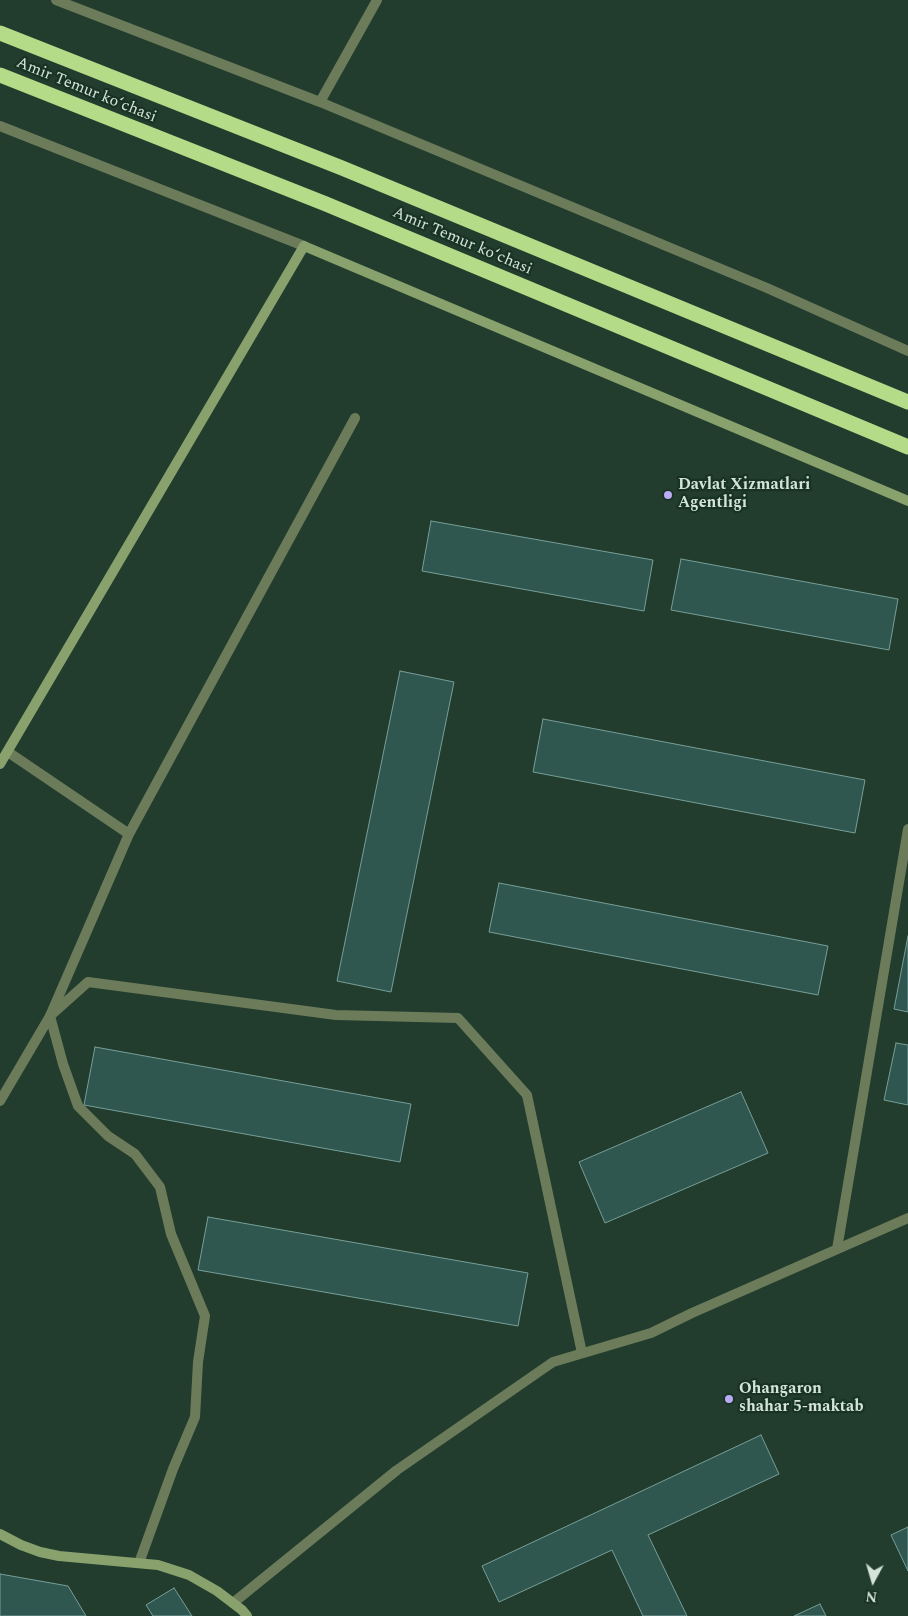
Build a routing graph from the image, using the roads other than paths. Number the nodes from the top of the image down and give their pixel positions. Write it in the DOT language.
graph roads {
  1 [pos="56,0"];
  2 [pos="377,0"];
  3 [pos="0,33"];
  4 [pos="0,75"];
  5 [pos="320,102"];
  6 [pos="0,126"];
  7 [pos="304,246"];
  8 [pos="908,351"];
  9 [pos="908,402"];
  10 [pos="355,418"];
  11 [pos="908,447"];
  12 [pos="908,501"];
  13 [pos="8,752"];
  14 [pos="0,764"];
  15 [pos="908,829"];
  16 [pos="129,834"];
  17 [pos="50,1016"];
  18 [pos="0,1101"];
  19 [pos="908,1218"];
  20 [pos="838,1248"];
  21 [pos="582,1353"];
  22 [pos="0,1534"];
  23 [pos="139,1563"];
  24 [pos="233,1603"];
  25 [pos="247,1616"];
  1 -- 5 [label="street"];
  2 -- 5 [label="street"];
  3 -- 9 [label="highway, Amir Temur koʻchasi"];
  4 -- 11 [label="highway, Amir Temur koʻchasi"];
  5 -- 8 [label="street"];
  6 -- 7 [label="street"];
  7 -- 12 [label="main road"];
  7 -- 13 [label="main road"];
  10 -- 16 [label="street"];
  13 -- 14 [label="main road"];
  13 -- 16 [label="street"];
  15 -- 20 [label="street"];
  16 -- 17 [label="street"];
  17 -- 18 [label="street"];
  17 -- 21 [label="street"];
  17 -- 23 [label="street"];
  19 -- 20 [label="street"];
  20 -- 21 [label="street"];
  21 -- 24 [label="street"];
  22 -- 23 [label="main road"];
  23 -- 24 [label="main road"];
  24 -- 25 [label="main road"];
}
